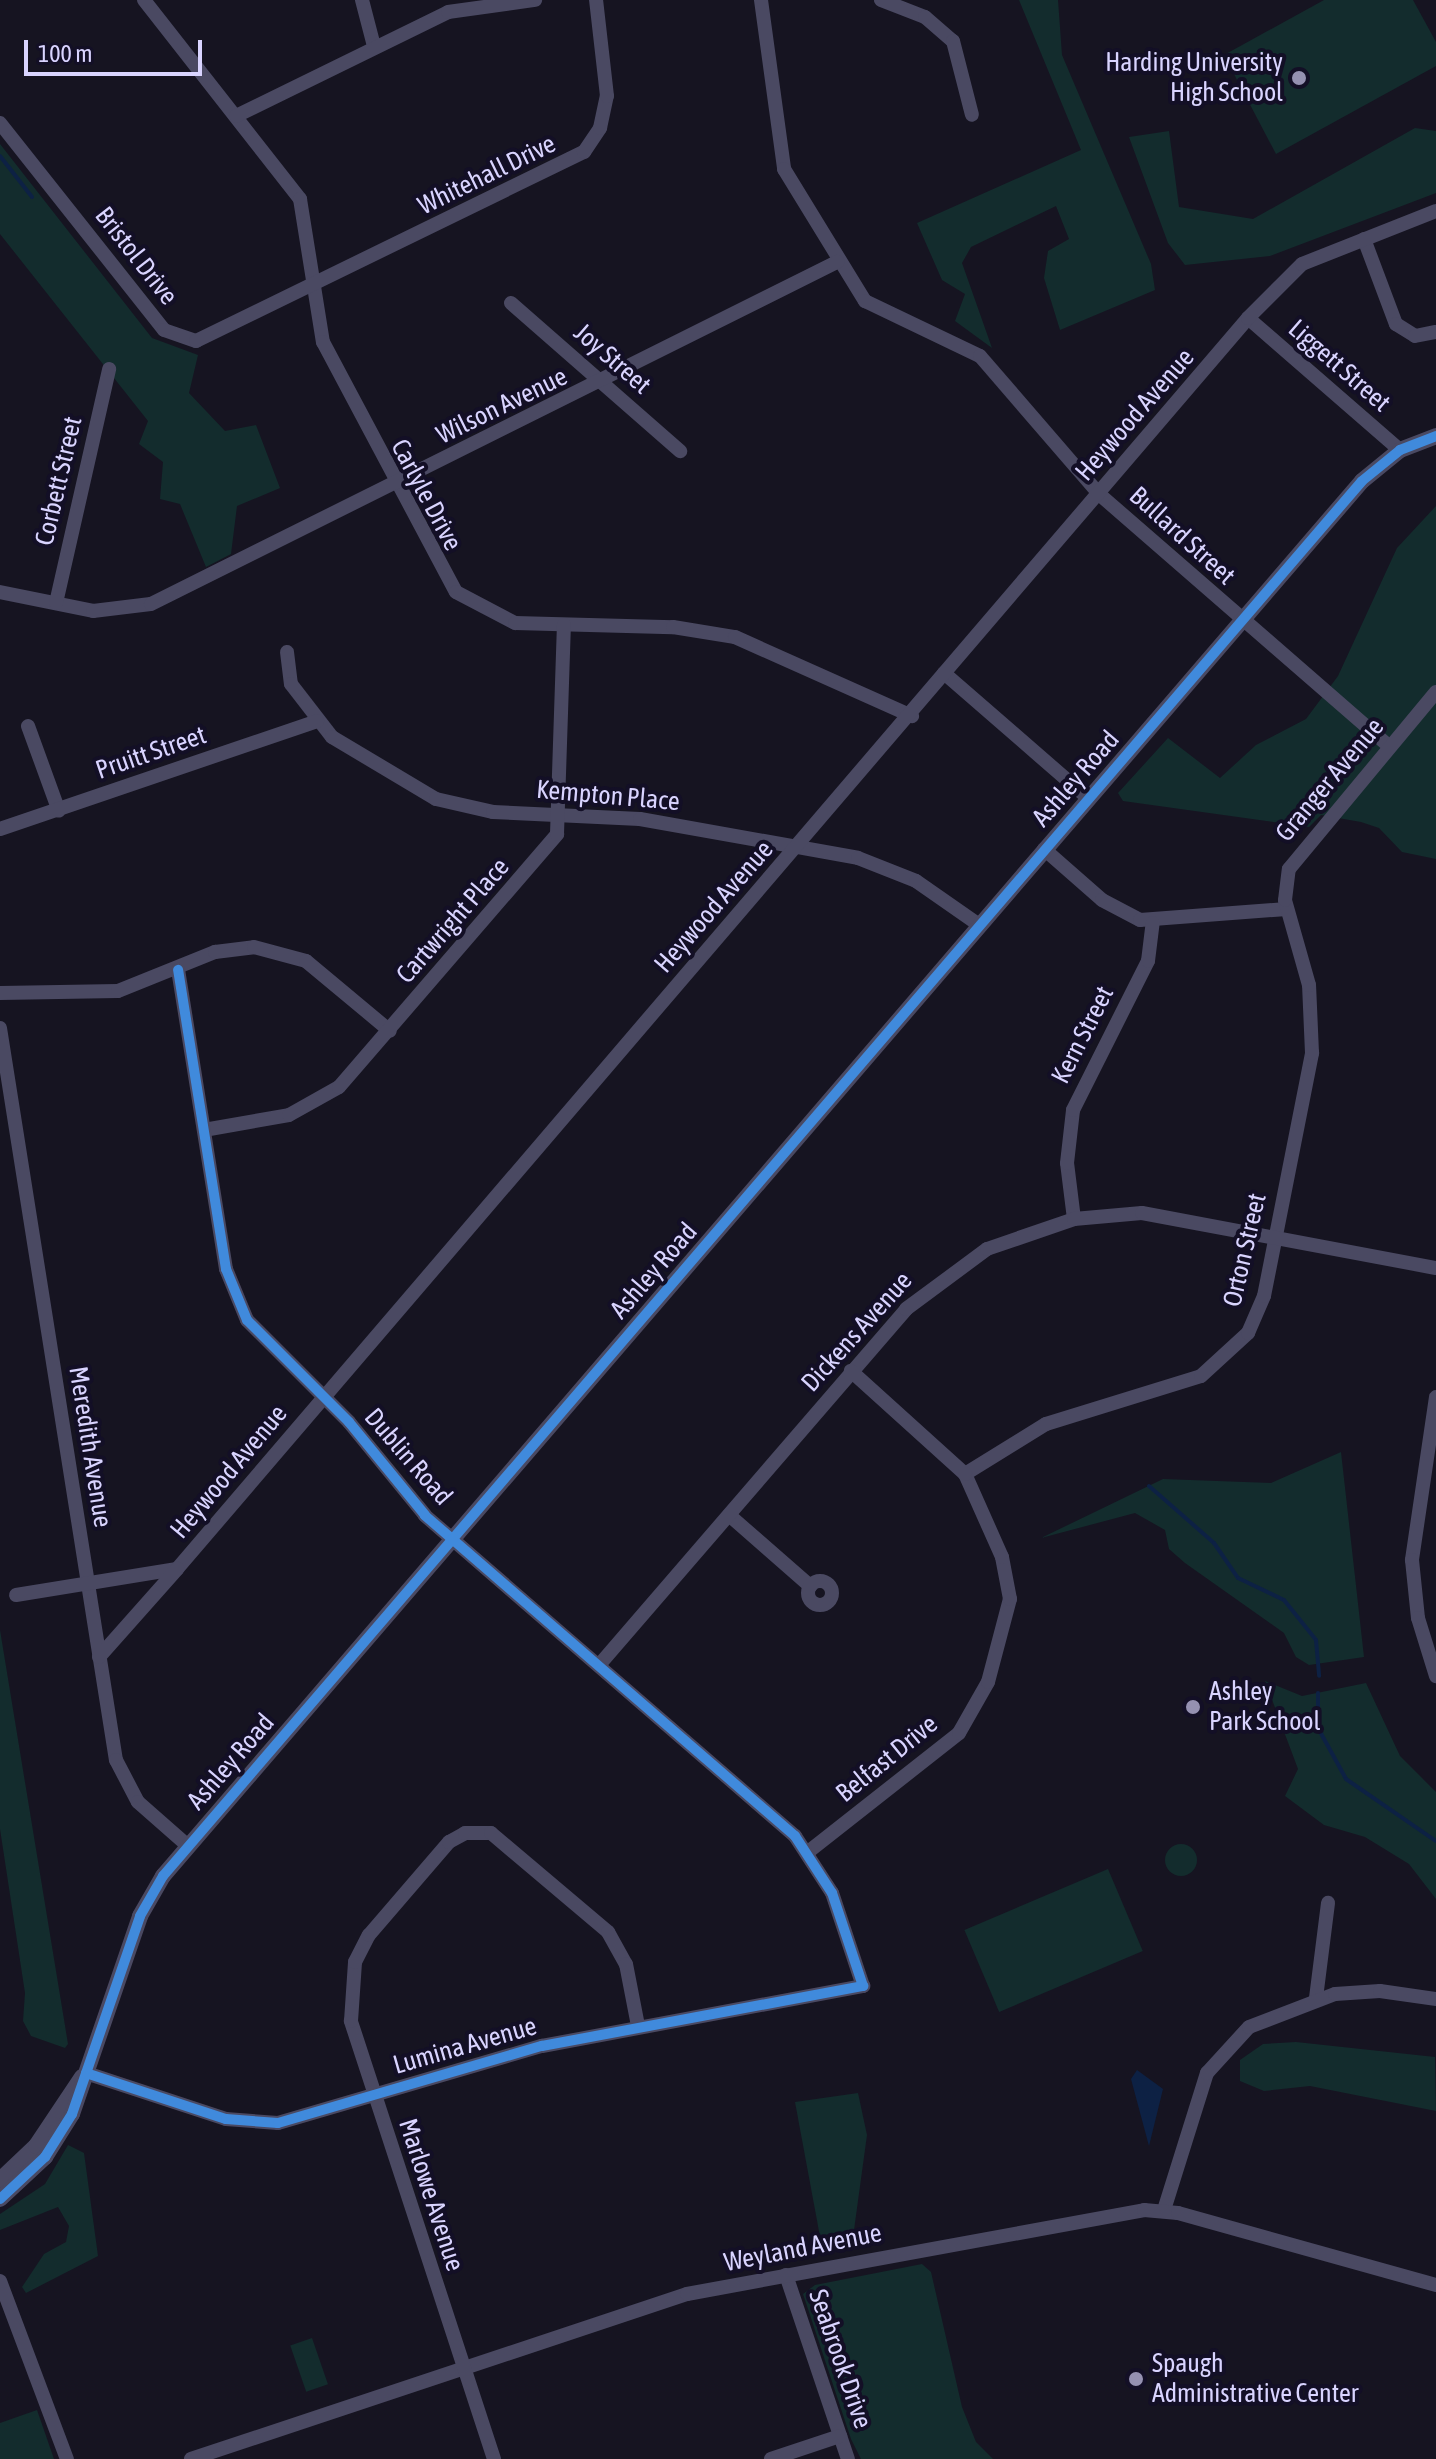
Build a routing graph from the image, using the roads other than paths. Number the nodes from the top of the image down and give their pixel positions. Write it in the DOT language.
graph roads {
  1 [pos="144,0"];
  2 [pos="362,0"];
  3 [pos="535,0"];
  4 [pos="596,0"];
  5 [pos="761,0"];
  6 [pos="881,0"];
  7 [pos="374,46"];
  8 [pos="972,115"];
  9 [pos="236,116"];
  10 [pos="0,123"];
  11 [pos="1436,211"];
  12 [pos="1364,239"];
  13 [pos="837,262"];
  14 [pos="311,289"];
  15 [pos="511,303"];
  16 [pos="1248,318"];
  17 [pos="1436,332"];
  18 [pos="109,369"];
  19 [pos="604,383"];
  20 [pos="1436,436"];
  21 [pos="1400,450"];
  22 [pos="680,451"];
  23 [pos="393,485"];
  24 [pos="1099,494"];
  25 [pos="0,592"];
  26 [pos="56,603"];
  27 [pos="1241,622"];
  28 [pos="564,625"];
  29 [pos="287,652"];
  30 [pos="944,673"];
  31 [pos="1436,692"];
  32 [pos="912,716"];
  33 [pos="317,721"];
  34 [pos="28,726"];
  35 [pos="1389,746"];
  36 [pos="1088,798"];
  37 [pos="59,811"];
  38 [pos="561,814"];
  39 [pos="0,829"];
  40 [pos="798,847"];
  41 [pos="1044,849"];
  42 [pos="1287,909"];
  43 [pos="1153,923"];
  44 [pos="979,925"];
  45 [pos="178,970"];
  46 [pos="0,993"];
  47 [pos="0,1028"];
  48 [pos="390,1031"];
  49 [pos="204,1130"];
  50 [pos="1074,1219"];
  51 [pos="1275,1235"];
  52 [pos="1436,1268"];
  53 [pos="851,1371"];
  54 [pos="325,1397"];
  55 [pos="1436,1397"];
  56 [pos="965,1474"];
  57 [pos="729,1515"];
  58 [pos="453,1539"];
  59 [pos="177,1569"];
  60 [pos="87,1584"];
  61 [pos="810,1586"];
  62 [pos="16,1595"];
  63 [pos="99,1657"];
  64 [pos="600,1664"];
  65 [pos="1436,1676"];
  66 [pos="188,1846"];
  67 [pos="808,1852"];
  68 [pos="1328,1903"];
  69 [pos="863,1986"];
  70 [pos="1316,1998"];
  71 [pos="1436,1999"];
  72 [pos="638,2026"];
  73 [pos="86,2073"];
  74 [pos="374,2096"];
  75 [pos="0,2180"];
  76 [pos="0,2199"];
  77 [pos="1164,2210"];
  78 [pos="786,2275"];
  79 [pos="0,2281"];
  80 [pos="1436,2285"];
  81 [pos="463,2367"];
  82 [pos="840,2436"];
  83 [pos="67,2459"];
  84 [pos="191,2459"];
  85 [pos="494,2459"];
  86 [pos="771,2459"];
  87 [pos="848,2459"];
  1 -- 9 [label="street, Carlyle Drive"];
  2 -- 7 [label="street"];
  3 -- 7 [label="street"];
  4 -- 14 [label="street, Whitehall Drive"];
  5 -- 13 [label="street, Bullard Street"];
  6 -- 8 [label="street"];
  7 -- 9 [label="street"];
  9 -- 14 [label="street, Carlyle Drive"];
  10 -- 14 [label="street, Bristol Drive"];
  11 -- 12 [label="street, Heywood Avenue"];
  12 -- 16 [label="street, Heywood Avenue"];
  12 -- 17 [label="street"];
  13 -- 19 [label="street, Wilson Avenue"];
  13 -- 24 [label="street, Bullard Street"];
  14 -- 23 [label="street, Carlyle Drive"];
  15 -- 19 [label="street, Joy Street"];
  16 -- 21 [label="street, Liggett Street"];
  16 -- 24 [label="street, Heywood Avenue"];
  18 -- 26 [label="street, Corbett Street"];
  19 -- 22 [label="street, Joy Street"];
  19 -- 23 [label="street, Wilson Avenue"];
  20 -- 21 [label="street, Ashley Road"];
  21 -- 27 [label="street, Ashley Road"];
  23 -- 26 [label="street, Wilson Avenue"];
  23 -- 28 [label="street, Carlyle Drive"];
  24 -- 27 [label="street, Bullard Street"];
  24 -- 30 [label="street, Heywood Avenue"];
  25 -- 26 [label="street, Wilson Avenue"];
  27 -- 35 [label="street, Bullard Street"];
  27 -- 36 [label="street, Ashley Road"];
  28 -- 32 [label="street, Carlyle Drive"];
  28 -- 38 [label="street, Cartwright Place"];
  29 -- 33 [label="street, Kempton Place"];
  30 -- 32 [label="street, Heywood Avenue"];
  30 -- 36 [label="street"];
  31 -- 35 [label="street, Granger Avenue"];
  32 -- 40 [label="street, Heywood Avenue"];
  33 -- 37 [label="street, Pruitt Street"];
  33 -- 38 [label="street, Kempton Place"];
  34 -- 37 [label="street"];
  35 -- 42 [label="street, Granger Avenue"];
  36 -- 41 [label="street, Ashley Road"];
  37 -- 39 [label="street, Pruitt Street"];
  38 -- 40 [label="street, Kempton Place"];
  38 -- 48 [label="street, Cartwright Place"];
  40 -- 44 [label="street, Kempton Place"];
  40 -- 54 [label="street, Heywood Avenue"];
  41 -- 43 [label="street"];
  41 -- 44 [label="street, Ashley Road"];
  42 -- 43 [label="street"];
  42 -- 51 [label="street, Orton Street"];
  43 -- 50 [label="street, Kern Street"];
  44 -- 58 [label="street, Ashley Road"];
  45 -- 46 [label="street"];
  45 -- 48 [label="street"];
  45 -- 49 [label="street, Dublin Road"];
  47 -- 60 [label="street, Meredith Avenue"];
  48 -- 49 [label="street, Cartwright Place"];
  49 -- 54 [label="street, Dublin Road"];
  50 -- 51 [label="street, Dickens Avenue"];
  50 -- 53 [label="street, Dickens Avenue"];
  51 -- 52 [label="street, Dickens Avenue"];
  51 -- 56 [label="street, Orton Street"];
  53 -- 56 [label="street, Belfast Drive"];
  53 -- 57 [label="street, Dickens Avenue"];
  54 -- 58 [label="street, Dublin Road"];
  54 -- 59 [label="street, Heywood Avenue"];
  55 -- 65 [label="street"];
  56 -- 67 [label="street, Belfast Drive"];
  57 -- 61 [label="street"];
  57 -- 64 [label="street, Dickens Avenue"];
  58 -- 64 [label="street, Dublin Road"];
  58 -- 66 [label="street, Ashley Road"];
  59 -- 60 [label="street, Heywood Avenue"];
  59 -- 63 [label="street"];
  60 -- 62 [label="street, Heywood Avenue"];
  60 -- 63 [label="street, Meredith Avenue"];
  63 -- 66 [label="street, Meredith Avenue"];
  64 -- 67 [label="street, Dublin Road"];
  66 -- 73 [label="street, Ashley Road"];
  67 -- 69 [label="street, Dublin Road"];
  68 -- 70 [label="street"];
  69 -- 72 [label="street, Lumina Avenue"];
  70 -- 71 [label="street"];
  70 -- 77 [label="street"];
  72 -- 74 [label="street, Lumina Avenue"];
  72 -- 74 [label="street, Marlowe Avenue"];
  73 -- 74 [label="street, Lumina Avenue"];
  73 -- 75 [label="street, Ashley Road"];
  73 -- 76 [label="street, Ashley Road"];
  74 -- 81 [label="street, Marlowe Avenue"];
  77 -- 78 [label="street, Weyland Avenue"];
  77 -- 80 [label="street, Weyland Avenue"];
  78 -- 81 [label="street, Weyland Avenue"];
  78 -- 82 [label="street, Seabrook Drive"];
  79 -- 83 [label="street"];
  81 -- 84 [label="street, Weyland Avenue"];
  81 -- 85 [label="street, Marlowe Avenue"];
  82 -- 86 [label="street"];
  82 -- 87 [label="street, Seabrook Drive"];
}
